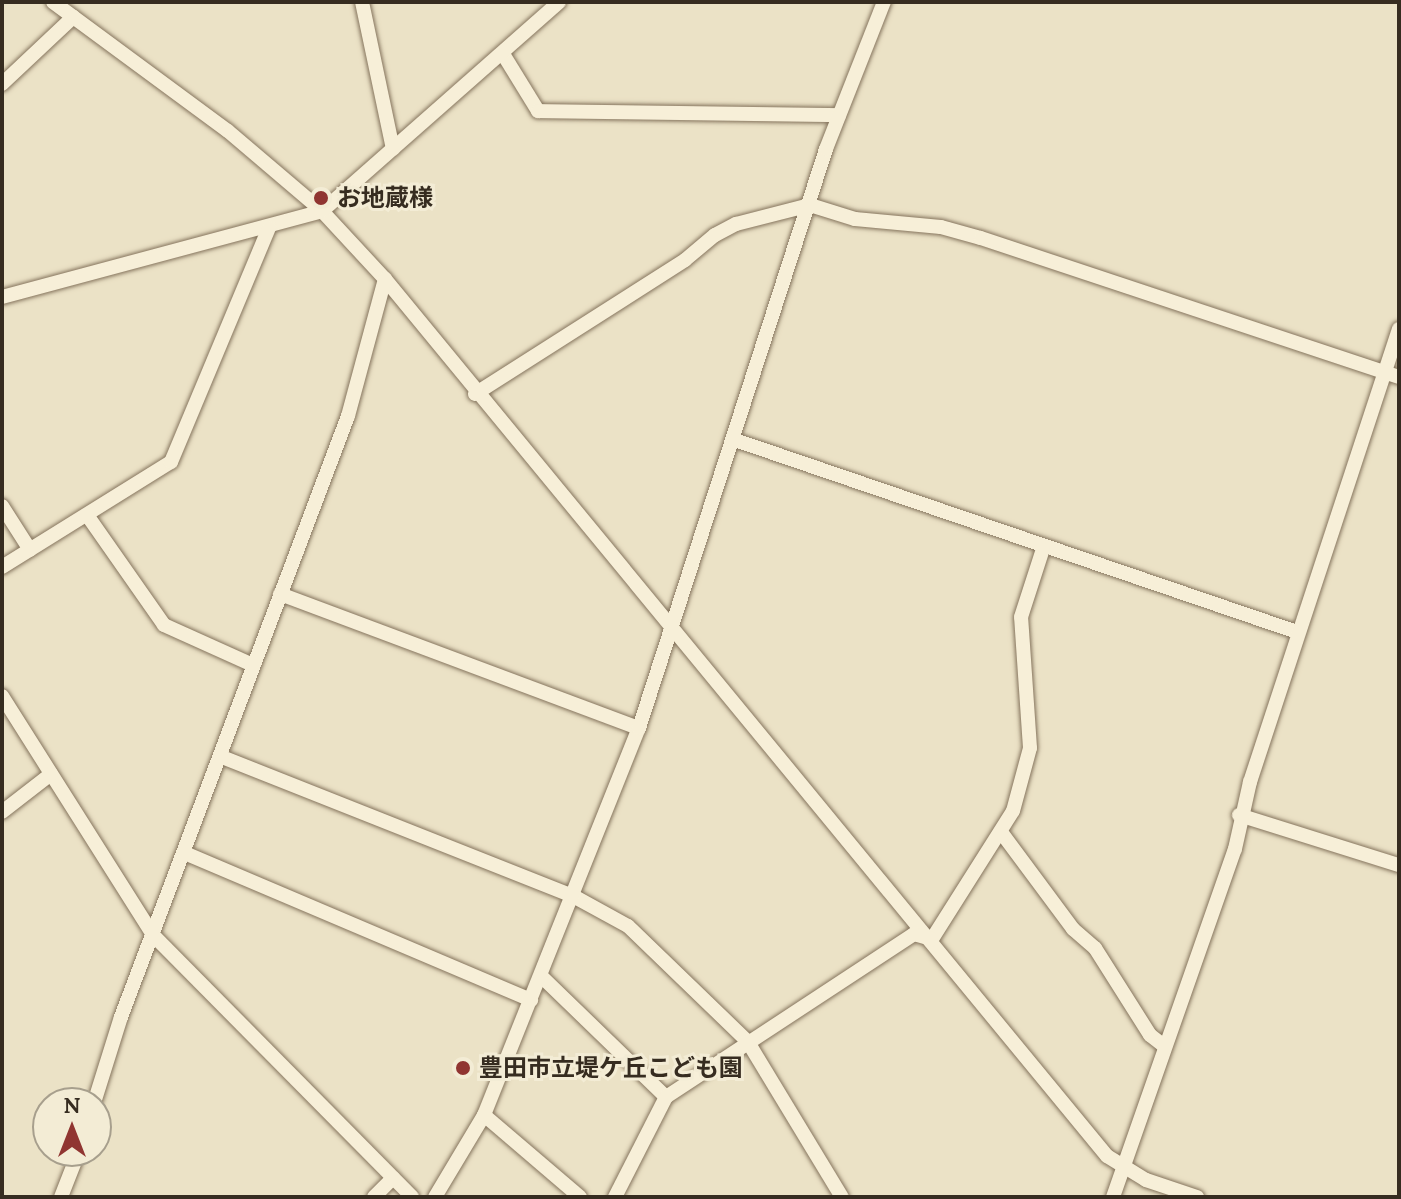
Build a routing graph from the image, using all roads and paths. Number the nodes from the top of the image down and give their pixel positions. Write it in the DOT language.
graph roads {
  1 [pos="53,2"];
  2 [pos="362,2"];
  3 [pos="559,2"];
  4 [pos="884,2"];
  5 [pos="73,17"];
  6 [pos="503,54"];
  7 [pos="2,84"];
  8 [pos="839,115"];
  9 [pos="393,149"];
  10 [pos="810,205"];
  11 [pos="322,211"];
  12 [pos="269,228"];
  13 [pos="385,279"];
  14 [pos="2,297"];
  15 [pos="1399,329"];
  16 [pos="1384,372"];
  17 [pos="1399,377"];
  18 [pos="475,394"];
  19 [pos="735,440"];
  20 [pos="2,506"];
  21 [pos="87,515"];
  22 [pos="1043,549"];
  23 [pos="30,550"];
  24 [pos="2,567"];
  25 [pos="280,594"];
  26 [pos="1297,632"];
  27 [pos="674,633"];
  28 [pos="253,665"];
  29 [pos="2,696"];
  30 [pos="639,728"];
  31 [pos="222,757"];
  32 [pos="51,774"];
  33 [pos="2,812"];
  34 [pos="1239,815"];
  35 [pos="1001,832"];
  36 [pos="187,854"];
  37 [pos="1399,865"];
  38 [pos="575,897"];
  39 [pos="154,936"];
  40 [pos="932,939"];
  41 [pos="541,976"];
  42 [pos="531,1000"];
  43 [pos="748,1042"];
  44 [pos="1164,1046"];
  45 [pos="100,1087"];
  46 [pos="666,1097"];
  47 [pos="484,1115"];
  48 [pos="73,1167"];
  49 [pos="1123,1169"];
  50 [pos="393,1178"];
  51 [pos="61,1197"];
  52 [pos="374,1197"];
  53 [pos="412,1197"];
  54 [pos="435,1197"];
  55 [pos="580,1197"];
  56 [pos="615,1197"];
  57 [pos="842,1197"];
  58 [pos="1113,1197"];
  59 [pos="1197,1197"];
  1 -- 5 [label="street"];
  2 -- 9 [label="street"];
  3 -- 6 [label="street"];
  4 -- 8 [label="street"];
  5 -- 7 [label="street"];
  5 -- 11 [label="street"];
  6 -- 8 [label="street"];
  6 -- 9 [label="street"];
  8 -- 10 [label="street"];
  9 -- 11 [label="street"];
  10 -- 16 [label="street"];
  10 -- 18 [label="street"];
  10 -- 19 [label="street"];
  11 -- 12 [label="street"];
  11 -- 13 [label="street"];
  12 -- 14 [label="street"];
  12 -- 21 [label="street"];
  13 -- 18 [label="street"];
  13 -- 25 [label="street"];
  15 -- 16 [label="street"];
  16 -- 17 [label="street"];
  16 -- 26 [label="street"];
  18 -- 27 [label="street"];
  19 -- 22 [label="street"];
  19 -- 27 [label="street"];
  20 -- 23 [label="street"];
  21 -- 23 [label="street"];
  21 -- 28 [label="street"];
  22 -- 26 [label="street"];
  22 -- 35 [label="street"];
  23 -- 24 [label="street"];
  25 -- 28 [label="street"];
  25 -- 30 [label="street"];
  26 -- 34 [label="street"];
  27 -- 30 [label="street"];
  27 -- 40 [label="street"];
  28 -- 31 [label="street"];
  29 -- 32 [label="street"];
  30 -- 38 [label="street"];
  31 -- 36 [label="street"];
  31 -- 38 [label="street"];
  32 -- 33 [label="street"];
  32 -- 39 [label="street"];
  34 -- 37 [label="street"];
  34 -- 44 [label="street"];
  35 -- 40 [label="street"];
  35 -- 44 [label="street"];
  36 -- 39 [label="street"];
  36 -- 42 [label="street"];
  38 -- 41 [label="street"];
  38 -- 43 [label="street"];
  39 -- 45 [label="street"];
  39 -- 50 [label="street"];
  40 -- 43 [label="street"];
  40 -- 49 [label="street"];
  41 -- 42 [label="street"];
  41 -- 46 [label="street"];
  42 -- 47 [label="street"];
  43 -- 46 [label="street"];
  43 -- 57 [label="street"];
  44 -- 49 [label="street"];
  46 -- 56 [label="street"];
  47 -- 54 [label="street"];
  47 -- 55 [label="street"];
  48 -- 51 [label="street"];
  49 -- 58 [label="street"];
  49 -- 59 [label="street"];
  50 -- 52 [label="street"];
  50 -- 53 [label="street"];
}
